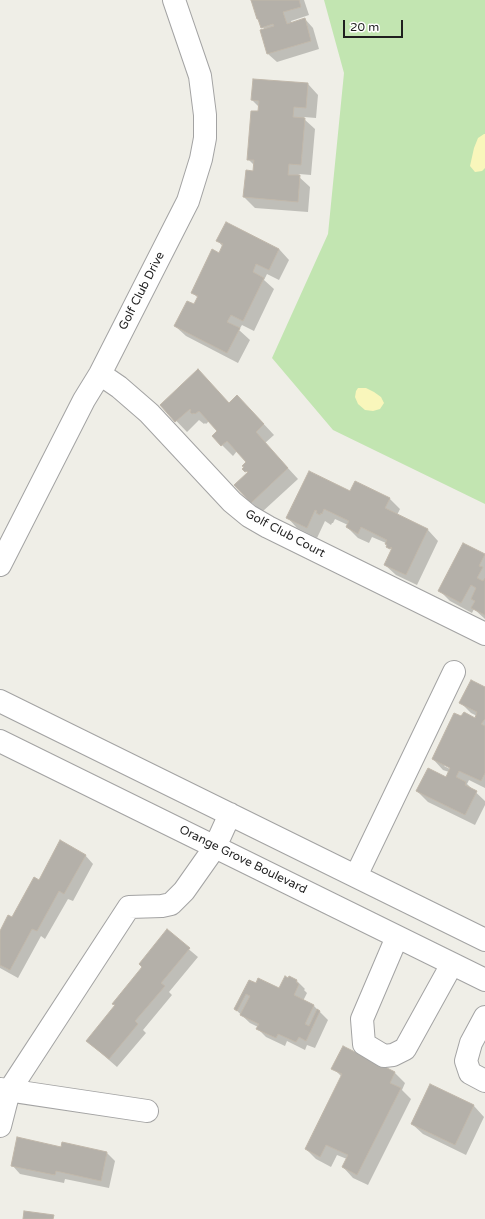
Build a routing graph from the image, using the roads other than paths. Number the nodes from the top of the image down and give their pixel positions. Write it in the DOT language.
graph roads {
  1 [pos="174,0"];
  2 [pos="100,374"];
  3 [pos="0,566"];
  4 [pos="485,634"];
  5 [pos="454,672"];
  6 [pos="0,701"];
  7 [pos="0,741"];
  8 [pos="230,814"];
  9 [pos="215,847"];
  10 [pos="356,876"];
  11 [pos="397,937"];
  12 [pos="485,940"];
  13 [pos="452,964"];
  14 [pos="485,980"];
  15 [pos="485,1017"];
  16 [pos="485,1081"];
  17 [pos="4,1090"];
  18 [pos="147,1111"];
  19 [pos="0,1126"];
  1 -- 2 [label="street, Golf Club Drive"];
  2 -- 3 [label="street, Golf Club Drive"];
  2 -- 4 [label="street, Golf Club Court"];
  5 -- 10 [label="street"];
  6 -- 8 [label="street"];
  7 -- 9 [label="street, Orange Grove Boulevard"];
  8 -- 9 [label="street"];
  8 -- 10 [label="street"];
  9 -- 11 [label="street, Orange Grove Boulevard"];
  9 -- 17 [label="street"];
  10 -- 12 [label="street"];
  11 -- 13 [label="street, Orange Grove Boulevard"];
  11 -- 13 [label="street"];
  13 -- 14 [label="street, Orange Grove Boulevard"];
  15 -- 16 [label="street"];
  17 -- 18 [label="street"];
  17 -- 19 [label="street"];
}
